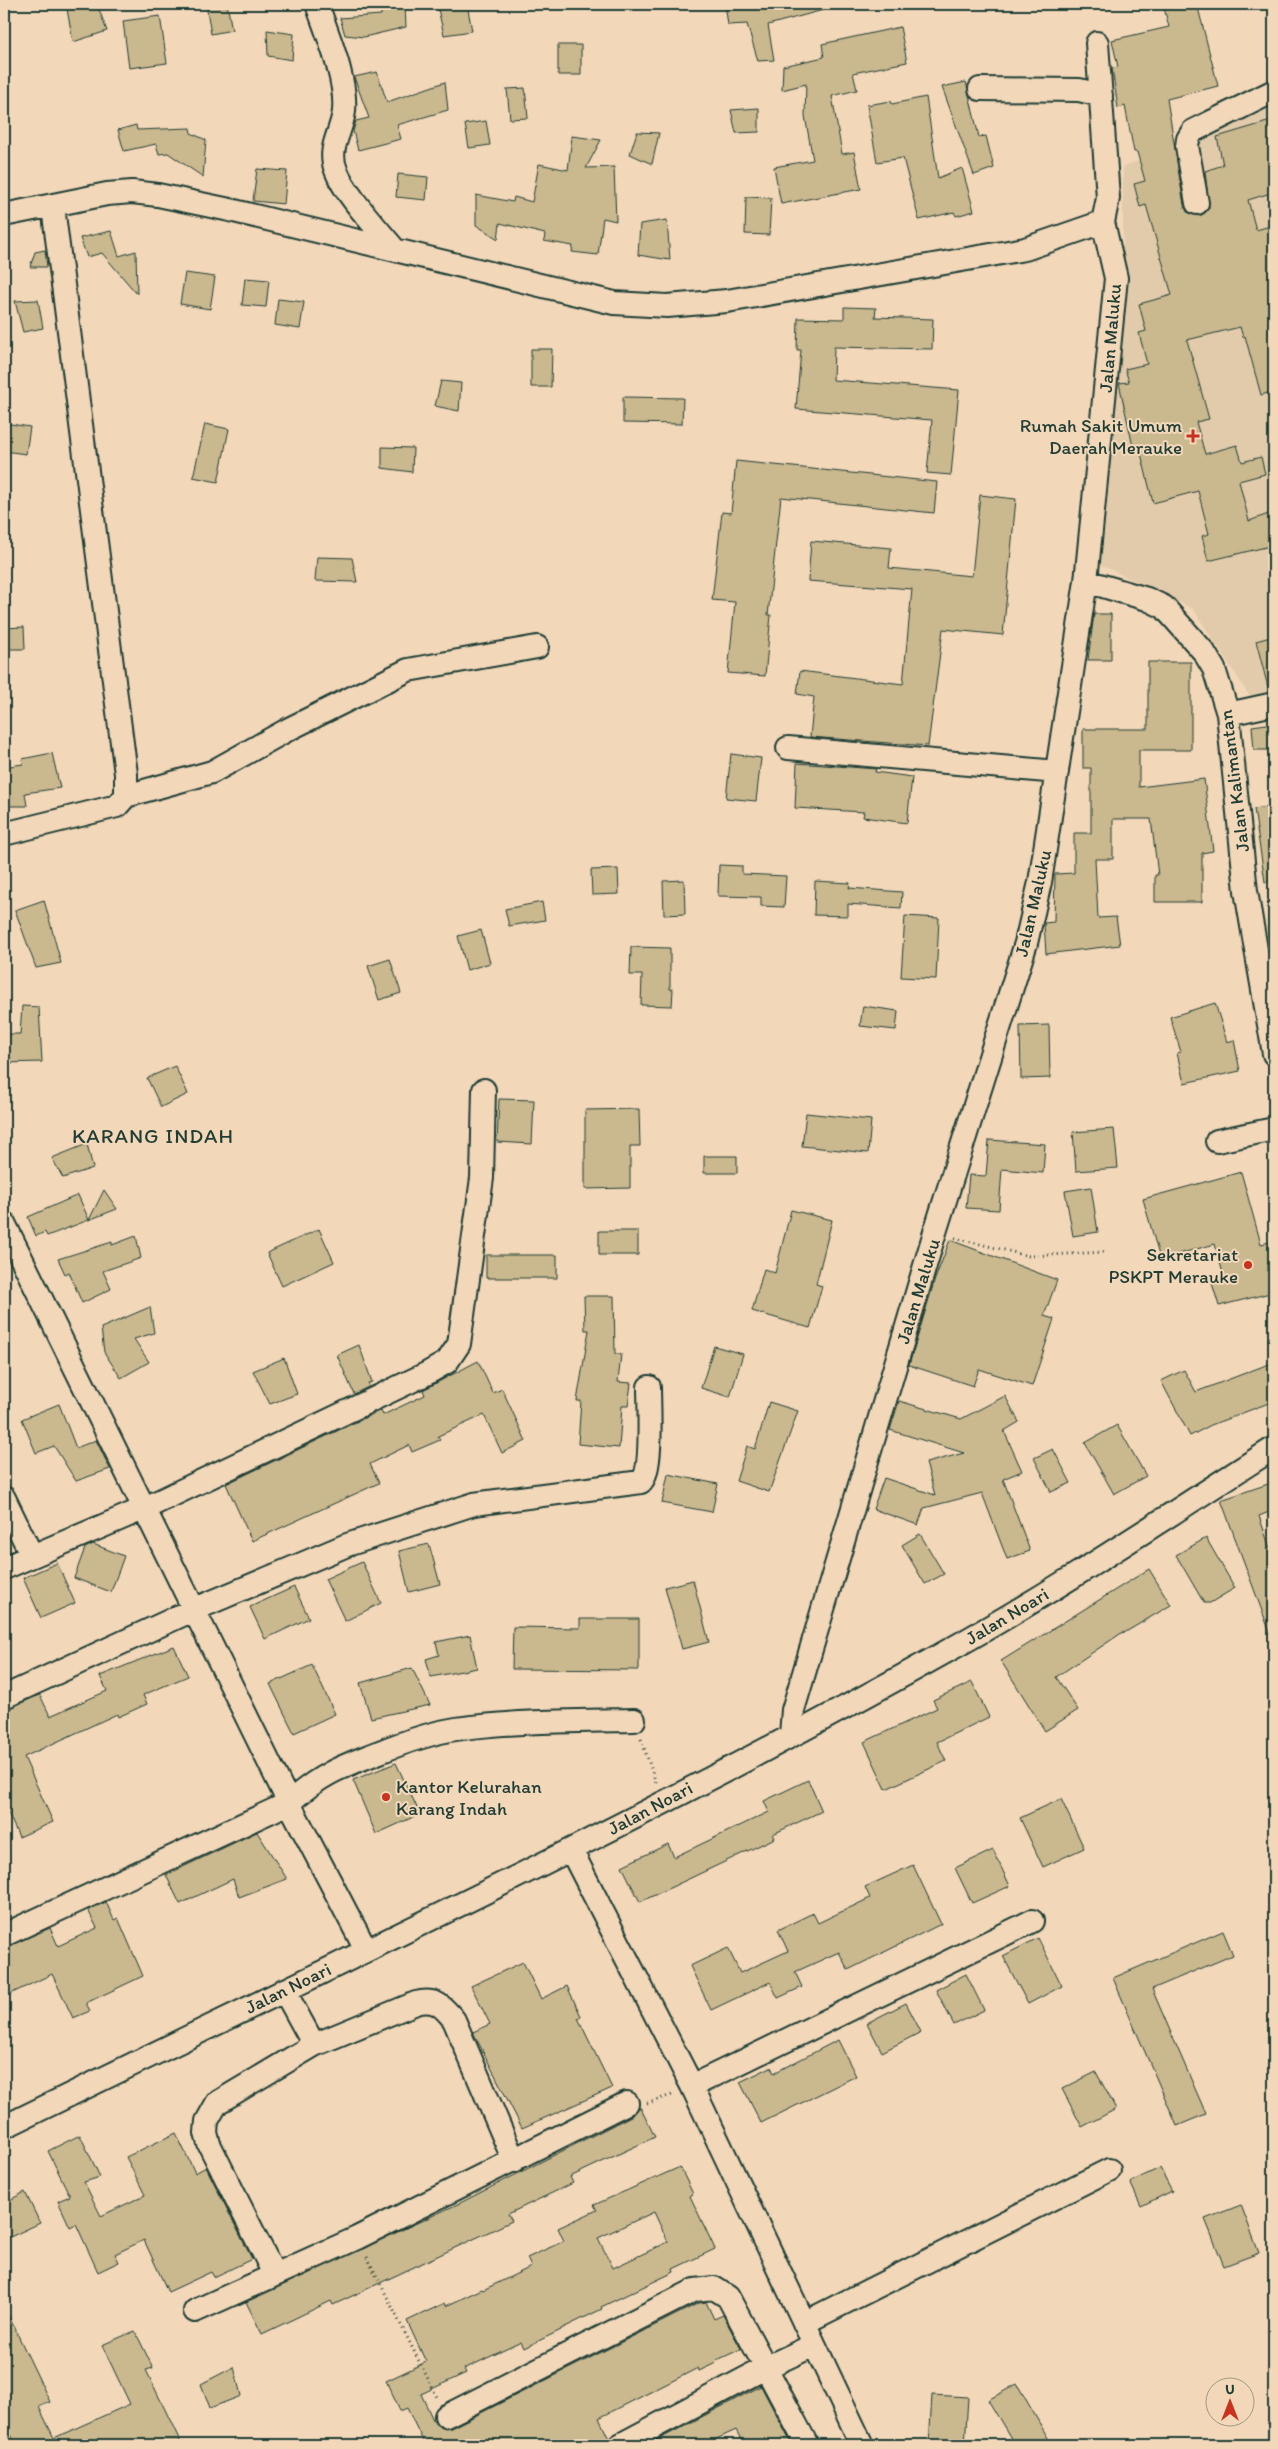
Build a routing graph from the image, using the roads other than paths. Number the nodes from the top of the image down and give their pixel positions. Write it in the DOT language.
graph roads {
  1 [pos="317,4"];
  2 [pos="1097,43"];
  3 [pos="980,90"];
  4 [pos="1274,91"];
  5 [pos="1101,95"];
  6 [pos="1197,203"];
  7 [pos="4,215"];
  8 [pos="55,215"];
  9 [pos="1103,222"];
  10 [pos="395,250"];
  11 [pos="1086,581"];
  12 [pos="537,647"];
  13 [pos="1274,704"];
  14 [pos="1228,714"];
  15 [pos="788,748"];
  16 [pos="1050,771"];
  17 [pos="126,796"];
  18 [pos="4,834"];
  19 [pos="1274,1054"];
  20 [pos="484,1090"];
  21 [pos="1274,1129"];
  22 [pos="1217,1141"];
  23 [pos="4,1223"];
  24 [pos="649,1386"];
  25 [pos="1274,1448"];
  26 [pos="4,1498"];
  27 [pos="143,1509"];
  28 [pos="32,1556"];
  29 [pos="4,1568"];
  30 [pos="193,1610"];
  31 [pos="4,1697"];
  32 [pos="634,1720"];
  33 [pos="791,1736"];
  34 [pos="289,1803"];
  35 [pos="571,1850"];
  36 [pos="1032,1921"];
  37 [pos="4,1934"];
  38 [pos="366,1950"];
  39 [pos="284,1990"];
  40 [pos="314,2045"];
  41 [pos="692,2086"];
  42 [pos="627,2103"];
  43 [pos="4,2127"];
  44 [pos="514,2161"];
  45 [pos="1109,2170"];
  46 [pos="274,2274"];
  47 [pos="196,2311"];
  48 [pos="804,2322"];
  49 [pos="814,2345"];
  50 [pos="766,2367"];
  51 [pos="446,2416"];
  52 [pos="620,2445"];
  53 [pos="807,2445"];
  54 [pos="862,2445"];
  1 -- 10 [label="street"];
  2 -- 5 [label="street, Jalan Maluku"];
  3 -- 5 [label="street"];
  4 -- 6 [label="street"];
  5 -- 9 [label="street, Jalan Maluku"];
  7 -- 8 [label="street"];
  8 -- 10 [label="street"];
  8 -- 17 [label="street"];
  9 -- 10 [label="street"];
  9 -- 11 [label="street, Jalan Maluku"];
  11 -- 14 [label="street, Jalan Kalimantan"];
  11 -- 16 [label="street, Jalan Maluku"];
  12 -- 17 [label="street"];
  13 -- 14 [label="street"];
  14 -- 19 [label="street, Jalan Kalimantan"];
  15 -- 16 [label="street"];
  16 -- 33 [label="street, Jalan Maluku"];
  17 -- 18 [label="street"];
  20 -- 27 [label="street"];
  21 -- 22 [label="street"];
  23 -- 27 [label="street"];
  24 -- 30 [label="street"];
  25 -- 33 [label="street, Jalan Noari"];
  26 -- 28 [label="street"];
  27 -- 28 [label="street"];
  27 -- 30 [label="street"];
  28 -- 29 [label="street"];
  30 -- 31 [label="street"];
  30 -- 34 [label="street"];
  32 -- 34 [label="street"];
  33 -- 35 [label="street, Jalan Noari"];
  34 -- 37 [label="street"];
  34 -- 38 [label="street"];
  35 -- 38 [label="street, Jalan Noari"];
  35 -- 41 [label="street"];
  36 -- 41 [label="street"];
  38 -- 39 [label="street, Jalan Noari"];
  39 -- 40 [label="street"];
  39 -- 43 [label="street, Jalan Noari"];
  40 -- 44 [label="street"];
  40 -- 46 [label="street"];
  41 -- 48 [label="street"];
  42 -- 44 [label="street"];
  44 -- 46 [label="street"];
  45 -- 48 [label="street"];
  46 -- 47 [label="street"];
  48 -- 49 [label="street"];
  49 -- 50 [label="street"];
  49 -- 54 [label="street"];
  50 -- 51 [label="street"];
  50 -- 52 [label="street"];
  50 -- 53 [label="street"];
}
